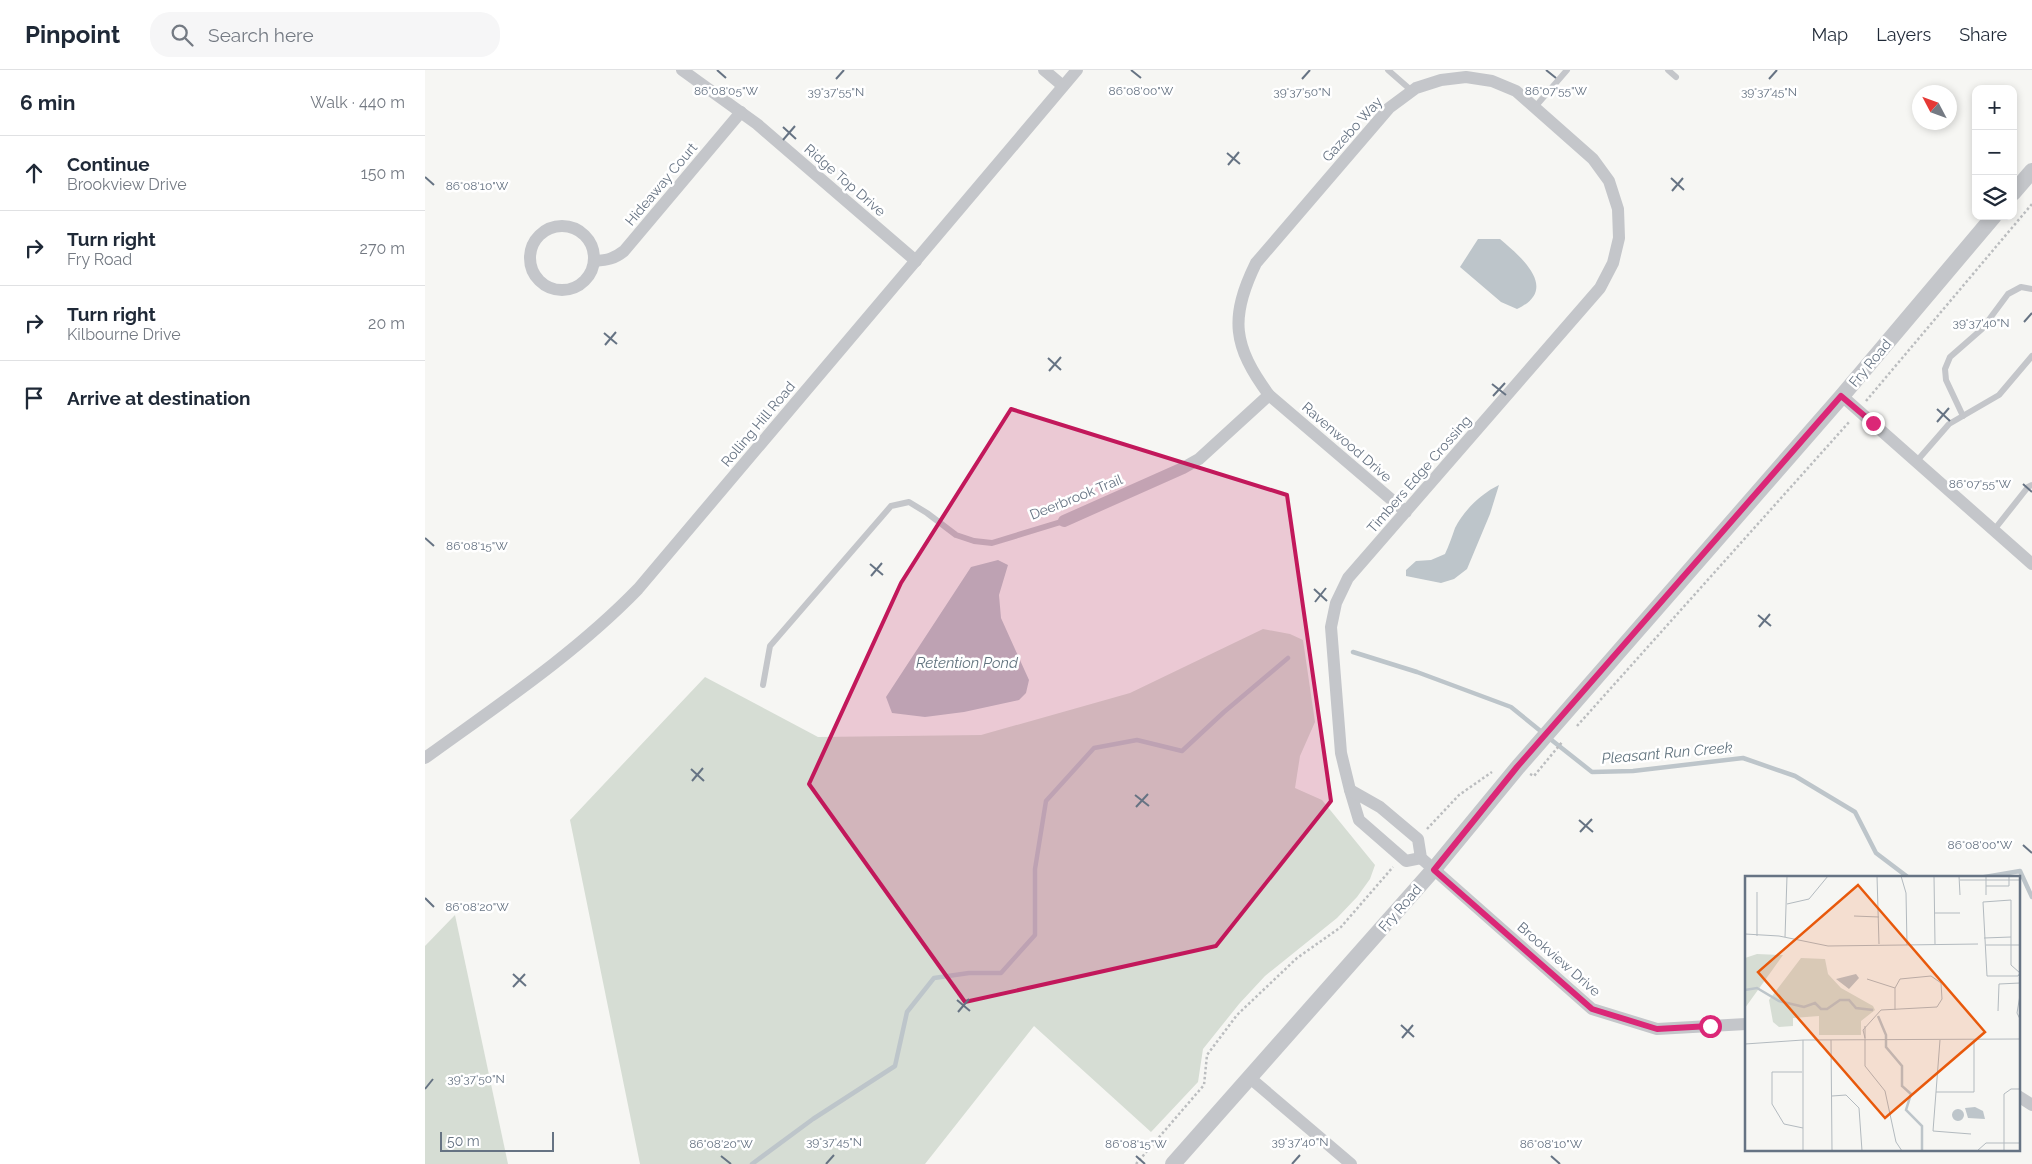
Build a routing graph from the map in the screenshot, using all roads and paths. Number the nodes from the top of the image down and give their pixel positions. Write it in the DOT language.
graph roads {
  1 [pos="682,70"];
  2 [pos="1044,70"];
  3 [pos="1077,70"];
  4 [pos="1388,70"];
  5 [pos="1567,70"];
  6 [pos="1668,70"];
  7 [pos="1466,74"];
  8 [pos="1676,77"];
  9 [pos="1063,86"];
  10 [pos="1412,91"];
  11 [pos="1535,107"];
  12 [pos="741,112"];
  13 [pos="2030,178"];
  14 [pos="2017,189"];
  15 [pos="2032,204"];
  16 [pos="1618,209"];
  17 [pos="1991,220"];
  18 [pos="595,261"];
  19 [pos="916,261"];
  20 [pos="2032,289"];
  21 [pos="2032,356"];
  22 [pos="1269,394"];
  23 [pos="1841,396"];
  24 [pos="1858,410"];
  25 [pos="1963,416"];
  26 [pos="1916,462"];
  27 [pos="2032,485"];
  28 [pos="1405,512"];
  29 [pos="1064,521"];
  30 [pos="1994,530"];
  31 [pos="2031,563"];
  32 [pos="1623,674"];
  33 [pos="763,686"];
  34 [pos="425,758"];
  35 [pos="1517,767"];
  36 [pos="1349,790"];
  37 [pos="1418,839"];
  38 [pos="1401,857"];
  39 [pos="1421,858"];
  40 [pos="1434,870"];
  41 [pos="1745,1024"];
  42 [pos="1250,1078"];
  43 [pos="2019,1097"];
  44 [pos="2032,1105"];
  45 [pos="1136,1164"];
  46 [pos="1173,1164"];
  47 [pos="1351,1164"];
  1 -- 12 [label="street, Ridge Top Drive"];
  2 -- 9 [label="street"];
  3 -- 9 [label="street, Rolling Hill Road"];
  4 -- 10 [label="lane"];
  5 -- 11 [label="lane"];
  6 -- 8 [label="lane"];
  7 -- 10 [label="street, Gazebo Way"];
  7 -- 11 [label="street, Gazebo Way"];
  9 -- 19 [label="street, Rolling Hill Road"];
  10 -- 22 [label="street, Gazebo Way"];
  11 -- 16 [label="street, Gazebo Way"];
  12 -- 18 [label="street, Hideaway Court"];
  12 -- 19 [label="street, Ridge Top Drive"];
  13 -- 14 [label="street"];
  15 -- 24 [label="path"];
  16 -- 28 [label="street, Timbers Edge Crossing"];
  17 -- 23 [label="street, Fry Road"];
  18 -- 18 [label="street"];
  19 -- 34 [label="street, Rolling Hill Road"];
  20 -- 25 [label="lane"];
  21 -- 25 [label="lane"];
  22 -- 28 [label="street, Ravenwood Drive"];
  22 -- 29 [label="street, Deerbrook Trail"];
  23 -- 24 [label="street"];
  23 -- 35 [label="street, Fry Road"];
  24 -- 26 [label="street"];
  24 -- 32 [label="path"];
  25 -- 26 [label="lane"];
  26 -- 30 [label="street"];
  27 -- 30 [label="lane"];
  28 -- 36 [label="street, Timbers Edge Crossing"];
  29 -- 33 [label="lane, Deerbrook Trail"];
  30 -- 31 [label="street"];
  35 -- 37 [label="path"];
  35 -- 40 [label="street, Fry Road"];
  36 -- 37 [label="street"];
  36 -- 38 [label="street, Timbers Edge Crossing"];
  37 -- 39 [label="street"];
  38 -- 39 [label="street"];
  38 -- 45 [label="path"];
  39 -- 40 [label="street"];
  40 -- 41 [label="street, Brookview Drive"];
  40 -- 42 [label="street, Fry Road"];
  42 -- 46 [label="street, Fry Road"];
  42 -- 47 [label="street"];
  43 -- 44 [label="street"];
}
